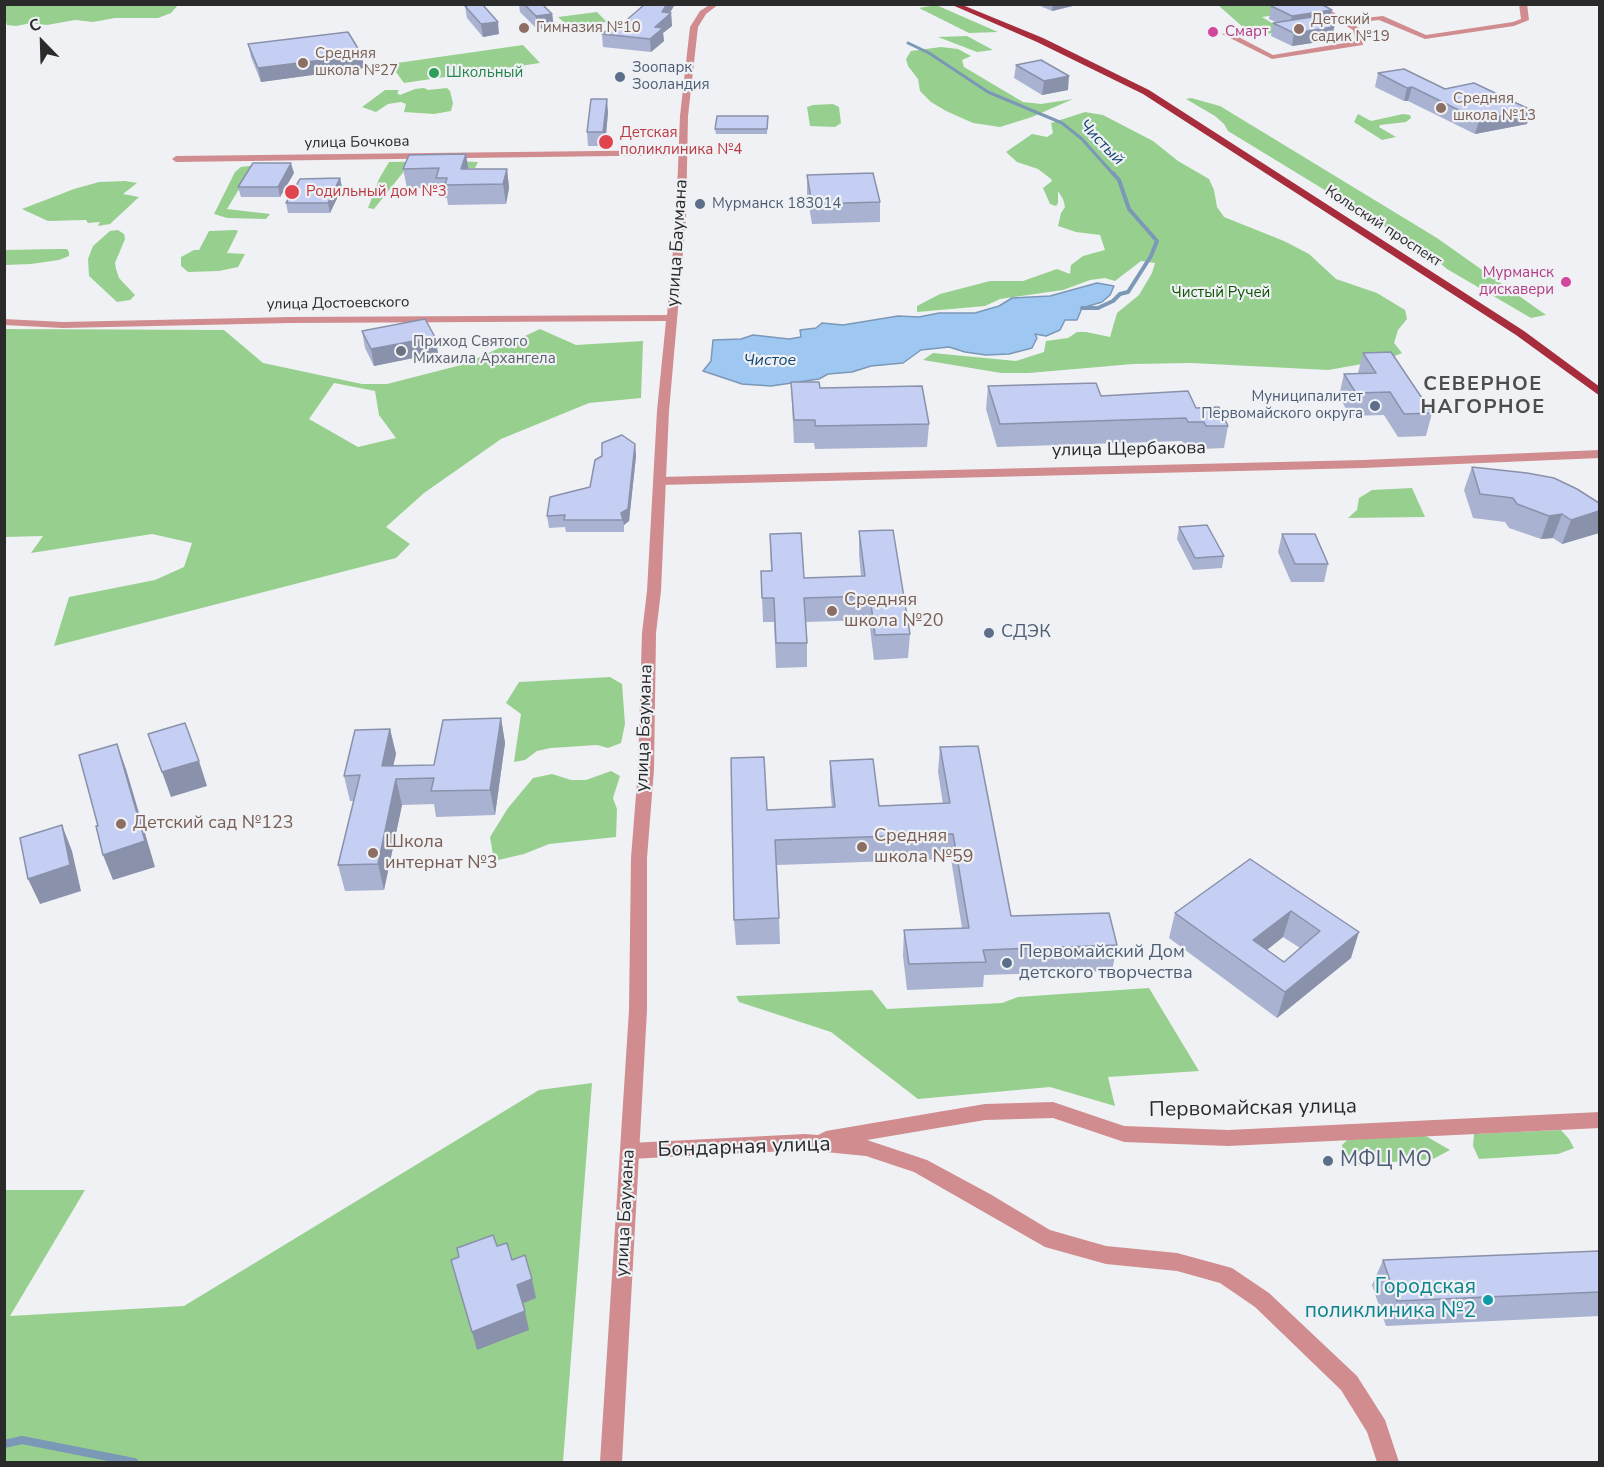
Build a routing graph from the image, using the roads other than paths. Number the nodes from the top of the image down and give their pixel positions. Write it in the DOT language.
graph roads {
  1 [pos="716,4"];
  2 [pos="953,4"];
  3 [pos="971,4"];
  4 [pos="1314,4"];
  5 [pos="1523,4"];
  6 [pos="1346,22"];
  7 [pos="1226,34"];
  8 [pos="1114,68"];
  9 [pos="1101,70"];
  10 [pos="1146,92"];
  11 [pos="683,153"];
  12 [pos="176,159"];
  13 [pos="673,318"];
  14 [pos="4,322"];
  15 [pos="1599,393"];
  16 [pos="1599,454"];
  17 [pos="659,481"];
  18 [pos="1599,1120"];
  19 [pos="806,1142"];
  20 [pos="630,1151"];
  21 [pos="611,1462"];
  22 [pos="1389,1462"];
  1 -- 11 [label="street, улица Баумана"];
  2 -- 9 [label="main road, Кольский проспект"];
  3 -- 8 [label="main road, Кольский проспект"];
  4 -- 6 [label="street"];
  5 -- 6 [label="street"];
  6 -- 7 [label="street"];
  8 -- 9 [label="main road"];
  8 -- 10 [label="main road, Кольский проспект"];
  9 -- 10 [label="main road, Кольский проспект"];
  10 -- 15 [label="main road, Кольский проспект"];
  11 -- 12 [label="street, улица Бочкова"];
  11 -- 13 [label="street, улица Баумана"];
  13 -- 14 [label="street, улица Достоевского"];
  13 -- 17 [label="street, улица Баумана"];
  16 -- 17 [label="street, улица Щербакова"];
  17 -- 20 [label="street, улица Баумана"];
  18 -- 19 [label="street, Первомайская улица"];
  19 -- 20 [label="street, Бондарная улица"];
  19 -- 22 [label="street, Бондарная улица"];
  20 -- 21 [label="street, улица Баумана"];
}
